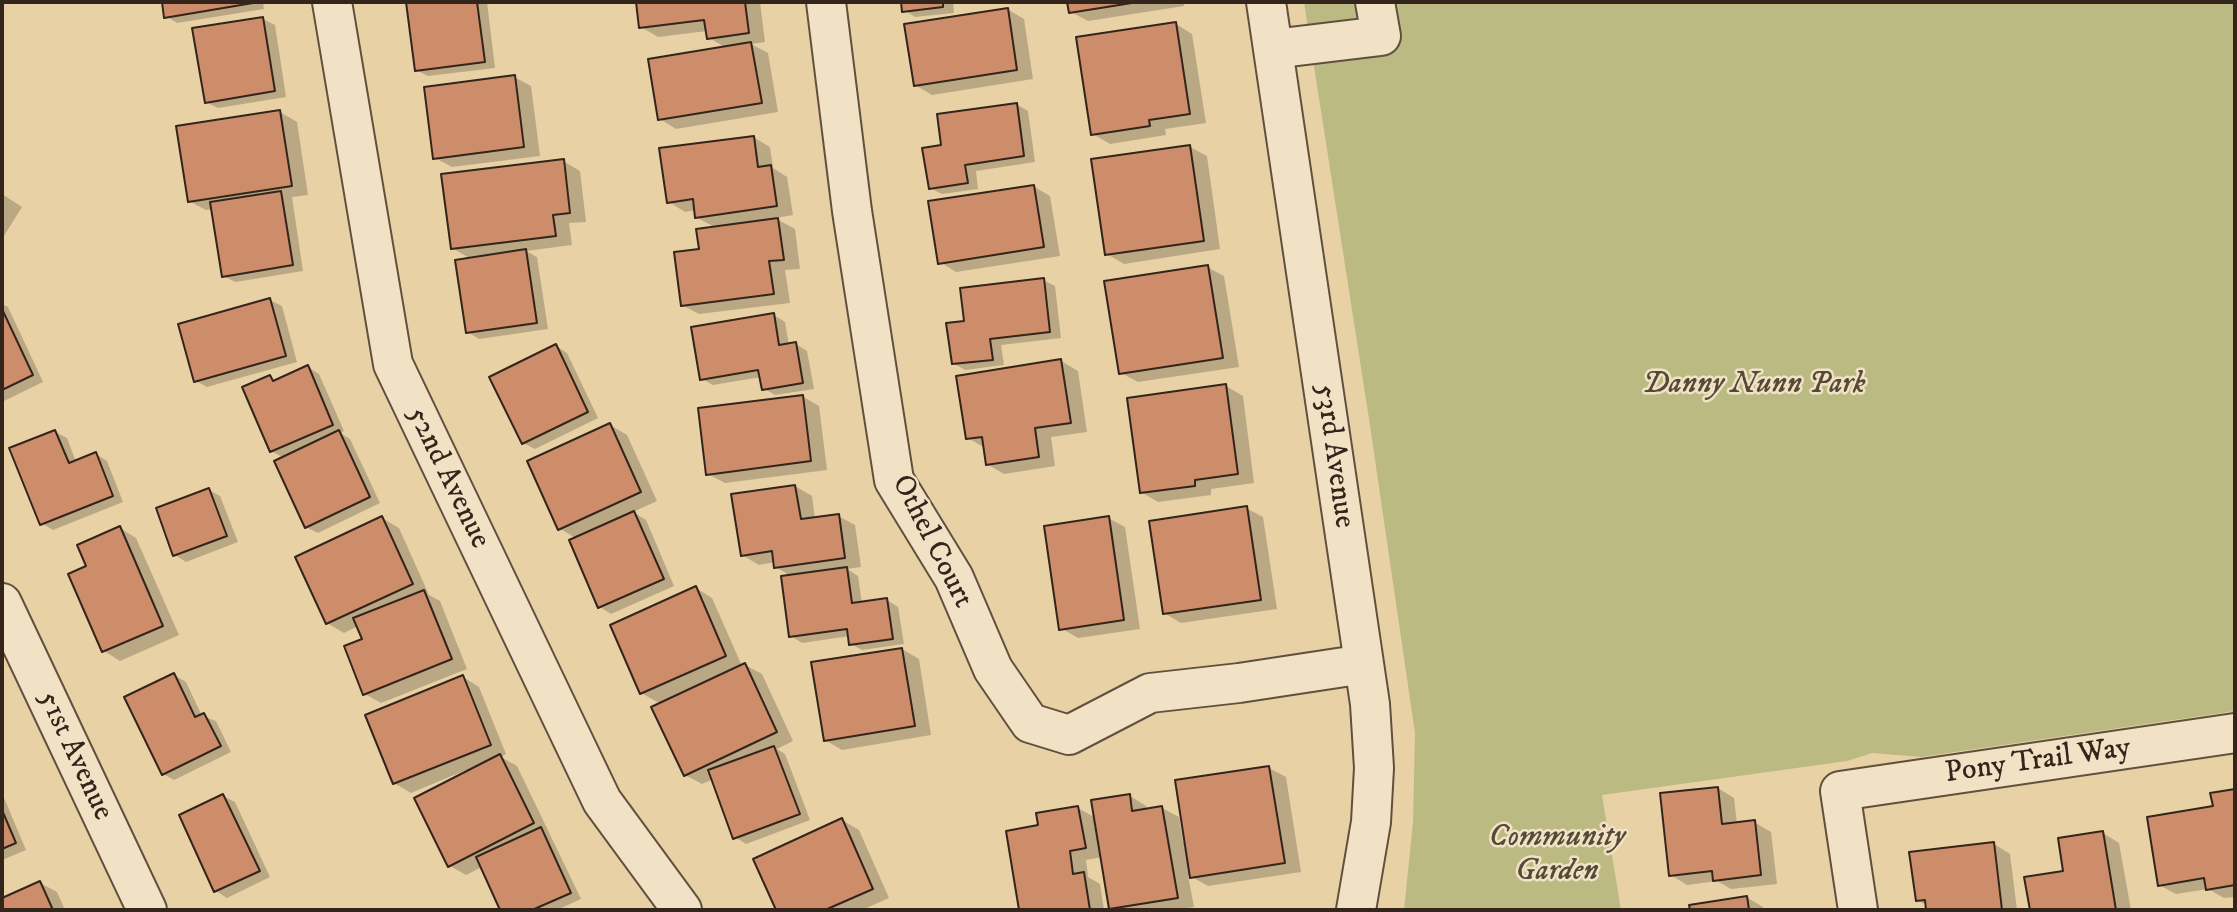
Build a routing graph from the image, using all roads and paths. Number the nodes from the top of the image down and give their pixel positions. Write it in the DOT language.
graph roads {
  1 [pos="332,2"];
  2 [pos="826,2"];
  3 [pos="1266,2"];
  4 [pos="1376,2"];
  5 [pos="1273,49"];
  6 [pos="2,603"];
  7 [pos="1364,664"];
  8 [pos="2235,733"];
  9 [pos="147,910"];
  10 [pos="682,910"];
  11 [pos="1356,910"];
  12 [pos="1858,910"];
  1 -- 10 [label="street, 52nd Avenue"];
  2 -- 7 [label="street, Othel Court"];
  3 -- 5 [label="street, 53rd Avenue"];
  4 -- 5 [label="street"];
  5 -- 7 [label="street, 53rd Avenue"];
  6 -- 9 [label="street, 51st Avenue"];
  7 -- 11 [label="street, 53rd Avenue"];
  8 -- 12 [label="street, Pony Trail Way"];
}
